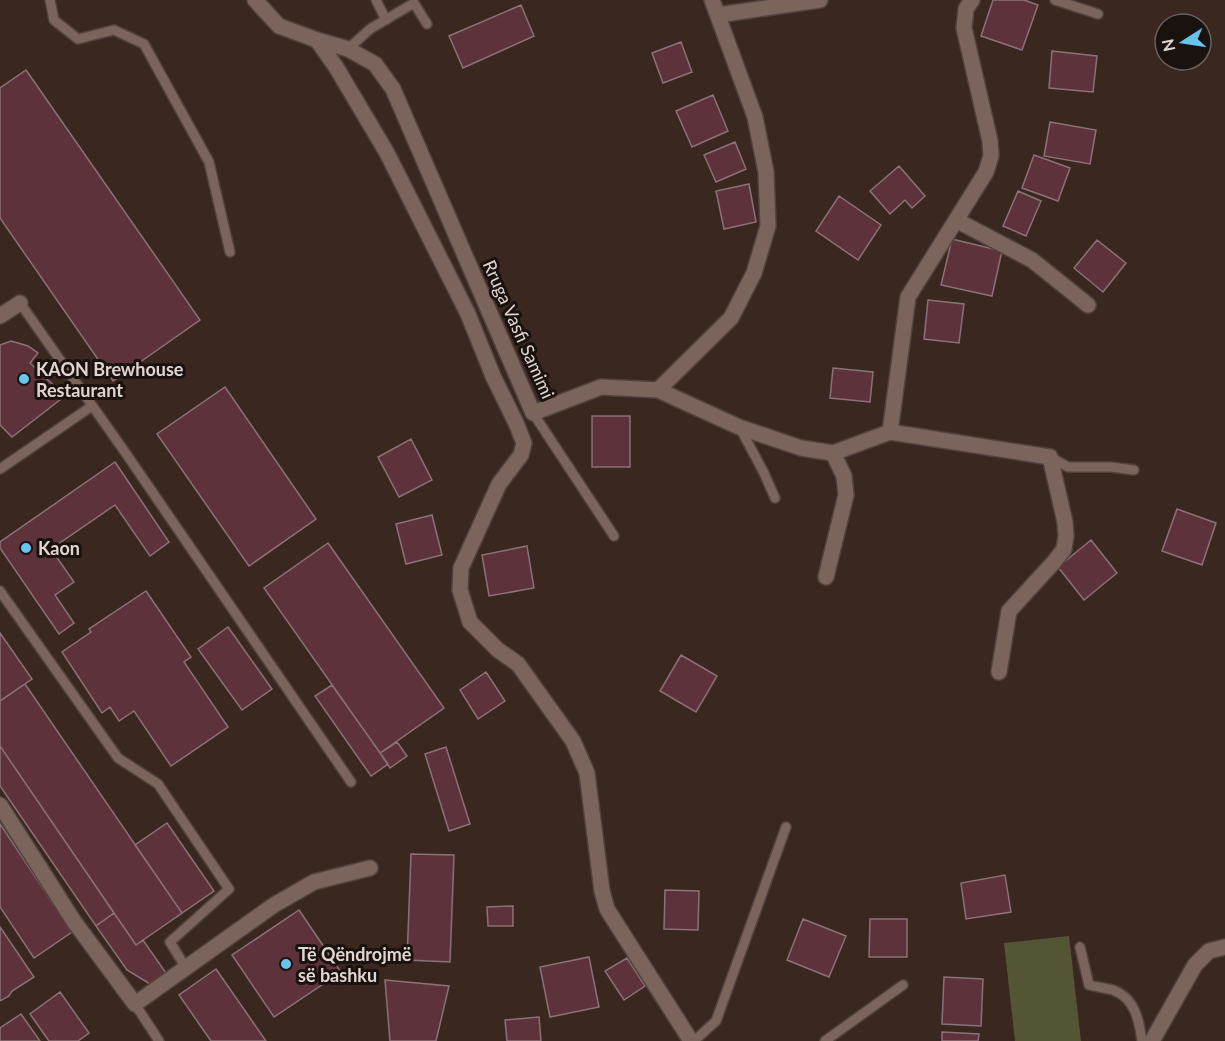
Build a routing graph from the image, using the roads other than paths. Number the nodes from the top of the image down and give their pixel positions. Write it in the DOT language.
graph roads {
  1 [pos="50,0"];
  2 [pos="255,0"];
  3 [pos="376,0"];
  4 [pos="712,0"];
  5 [pos="820,0"];
  6 [pos="972,0"];
  7 [pos="1055,0"];
  8 [pos="417,2"];
  9 [pos="1098,14"];
  10 [pos="718,15"];
  11 [pos="386,20"];
  12 [pos="427,24"];
  13 [pos="317,40"];
  14 [pos="348,49"];
  15 [pos="956,220"];
  16 [pos="231,252"];
  17 [pos="20,303"];
  18 [pos="1088,305"];
  19 [pos="0,316"];
  20 [pos="658,390"];
  21 [pos="92,406"];
  22 [pos="533,413"];
  23 [pos="739,427"];
  24 [pos="890,432"];
  25 [pos="833,453"];
  26 [pos="1050,457"];
  27 [pos="0,469"];
  28 [pos="1134,470"];
  29 [pos="775,498"];
  30 [pos="614,536"];
  31 [pos="826,577"];
  32 [pos="0,591"];
  33 [pos="999,672"];
  34 [pos="351,782"];
  35 [pos="0,805"];
  36 [pos="786,827"];
  37 [pos="370,868"];
  38 [pos="1080,947"];
  39 [pos="1225,947"];
  40 [pos="186,968"];
  41 [pos="903,985"];
  42 [pos="135,1004"];
  43 [pos="159,1041"];
  44 [pos="693,1041"];
  45 [pos="825,1041"];
  46 [pos="1142,1041"];
  47 [pos="1152,1041"];
  1 -- 16 [label="lane"];
  2 -- 13 [label="street, Rruga Vasfi Samimi"];
  3 -- 11 [label="lane"];
  4 -- 10 [label="street"];
  5 -- 10 [label="street"];
  6 -- 15 [label="street"];
  7 -- 9 [label="lane"];
  8 -- 11 [label="lane"];
  8 -- 12 [label="lane"];
  10 -- 20 [label="street"];
  11 -- 14 [label="lane"];
  13 -- 14 [label="street, Rruga Vasfi Samimi"];
  13 -- 44 [label="street"];
  14 -- 22 [label="street, Rruga Vasfi Samimi"];
  15 -- 18 [label="street"];
  15 -- 24 [label="street"];
  17 -- 19 [label="street"];
  17 -- 21 [label="lane"];
  20 -- 22 [label="street, Rruga Vasfi Samimi"];
  20 -- 23 [label="street, Rruga Vasfi Samimi"];
  21 -- 27 [label="lane"];
  21 -- 34 [label="lane"];
  22 -- 30 [label="lane"];
  23 -- 25 [label="street, Rruga Vasfi Samimi"];
  23 -- 29 [label="lane"];
  24 -- 25 [label="street, Rruga Vasfi Samimi"];
  24 -- 26 [label="street, Rruga Vasfi Samimi"];
  25 -- 31 [label="street"];
  26 -- 28 [label="lane"];
  26 -- 33 [label="street"];
  32 -- 40 [label="lane"];
  35 -- 42 [label="street"];
  36 -- 44 [label="lane"];
  37 -- 40 [label="street"];
  38 -- 46 [label="lane"];
  39 -- 47 [label="street"];
  40 -- 42 [label="street"];
  41 -- 45 [label="lane"];
  42 -- 43 [label="lane"];
}
